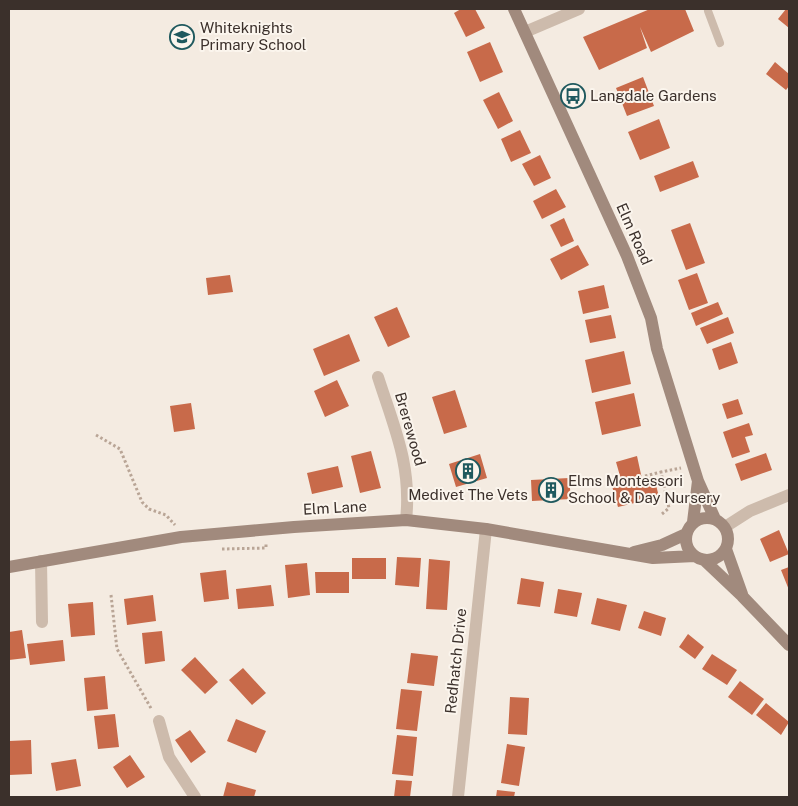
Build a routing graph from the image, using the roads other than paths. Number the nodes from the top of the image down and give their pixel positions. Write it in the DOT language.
graph roads {
  1 [pos="514,9"];
  2 [pos="579,9"];
  3 [pos="709,10"];
  4 [pos="525,32"];
  5 [pos="720,43"];
  6 [pos="378,377"];
  7 [pos="698,481"];
  8 [pos="789,495"];
  9 [pos="715,519"];
  10 [pos="406,520"];
  11 [pos="693,522"];
  12 [pos="725,527"];
  13 [pos="486,529"];
  14 [pos="686,534"];
  15 [pos="726,548"];
  16 [pos="632,553"];
  17 [pos="699,558"];
  18 [pos="41,561"];
  19 [pos="9,567"];
  20 [pos="742,596"];
  21 [pos="42,622"];
  22 [pos="789,645"];
  23 [pos="159,721"];
  24 [pos="191,796"];
  25 [pos="458,797"];
  1 -- 4 [label="main road, Elm Road"];
  2 -- 4 [label="street"];
  3 -- 5 [label="lane"];
  4 -- 7 [label="main road, Elm Road"];
  6 -- 10 [label="street, Brerewood"];
  7 -- 9 [label="main road, Elm Road"];
  7 -- 11 [label="main road, Elm Road"];
  8 -- 12 [label="street"];
  9 -- 11 [label="main road"];
  9 -- 12 [label="main road"];
  10 -- 13 [label="main road, Elm Lane"];
  10 -- 18 [label="main road, Elm Lane"];
  11 -- 14 [label="main road"];
  12 -- 15 [label="main road"];
  13 -- 16 [label="main road, Elm Lane"];
  13 -- 25 [label="street, Redhatch Drive"];
  14 -- 16 [label="main road, Elm Lane"];
  14 -- 17 [label="main road"];
  15 -- 17 [label="main road"];
  15 -- 20 [label="main road"];
  16 -- 17 [label="main road, Elm Lane"];
  17 -- 20 [label="main road"];
  18 -- 19 [label="main road, Elm Lane"];
  18 -- 21 [label="street"];
  20 -- 22 [label="main road"];
  23 -- 24 [label="street"];
}
